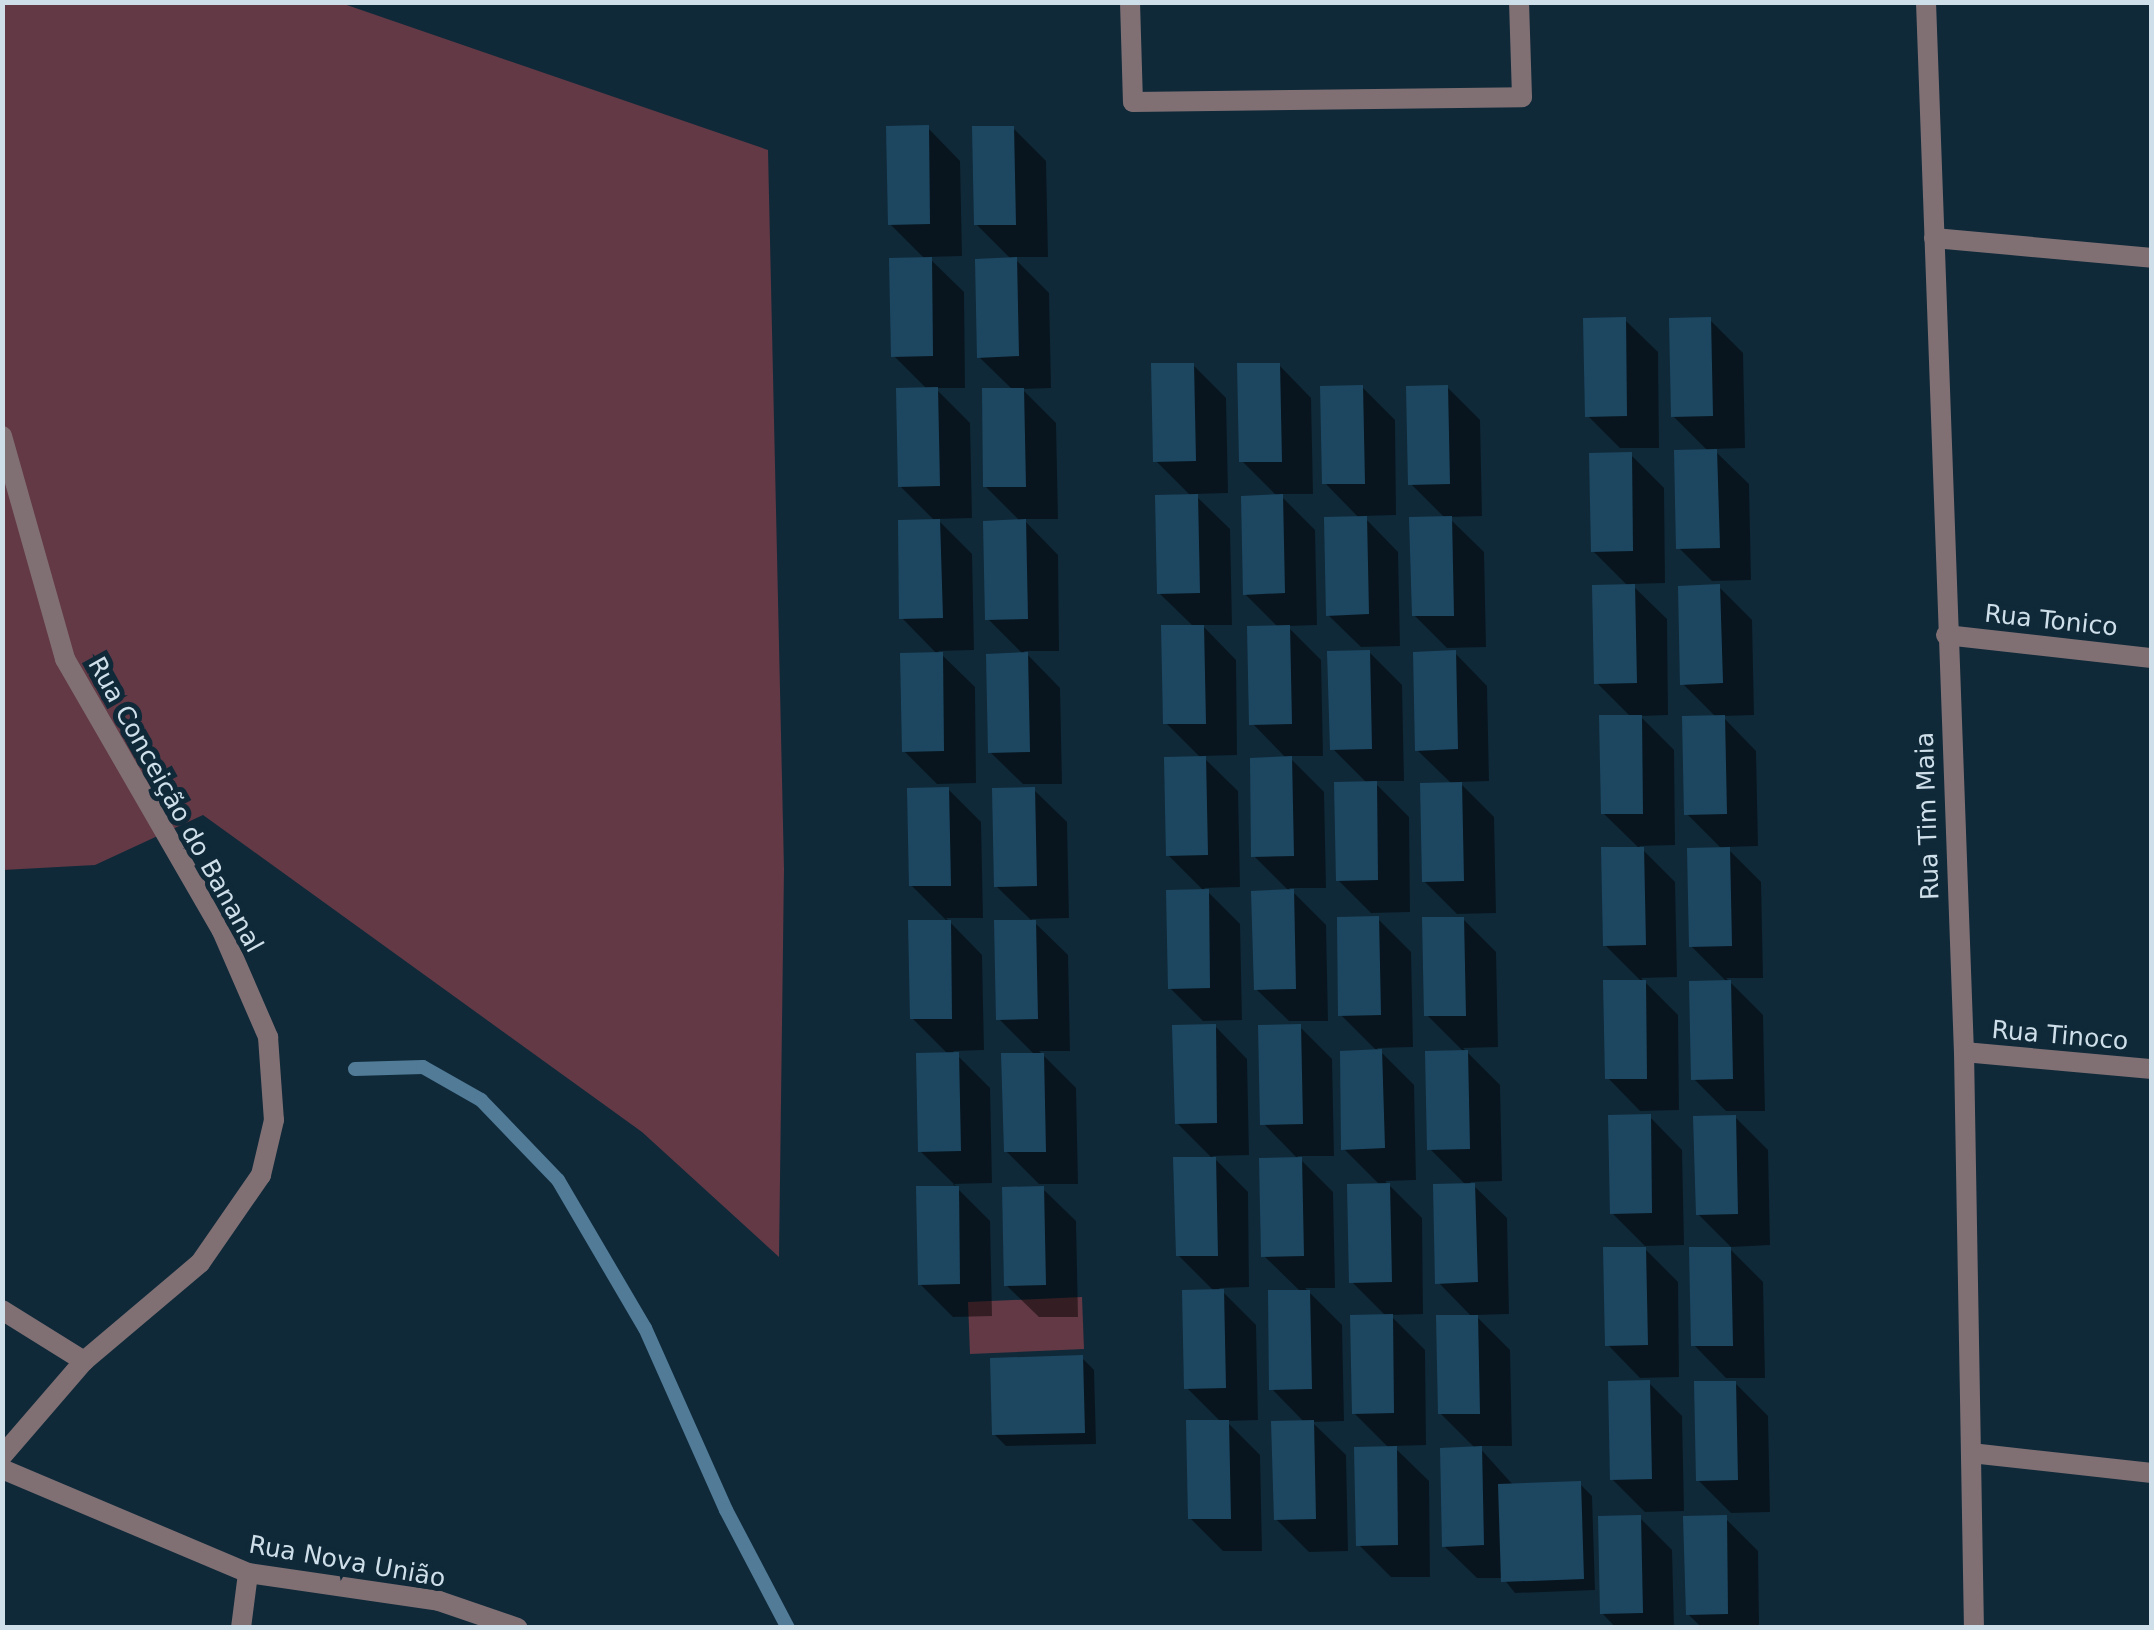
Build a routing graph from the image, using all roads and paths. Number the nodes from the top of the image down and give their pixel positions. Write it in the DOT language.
graph roads {
  1 [pos="1130,2"];
  2 [pos="1519,2"];
  3 [pos="1926,2"];
  4 [pos="1934,238"];
  5 [pos="2152,258"];
  6 [pos="2,436"];
  7 [pos="1946,635"];
  8 [pos="2152,658"];
  9 [pos="1964,1052"];
  10 [pos="2152,1069"];
  11 [pos="2,1310"];
  12 [pos="84,1361"];
  13 [pos="1971,1453"];
  14 [pos="2,1456"];
  15 [pos="2,1468"];
  16 [pos="2152,1473"];
  17 [pos="248,1574"];
  18 [pos="241,1628"];
  19 [pos="518,1628"];
  20 [pos="1974,1628"];
  1 -- 2 [label="street"];
  3 -- 4 [label="street, Rua Tim Maia"];
  4 -- 5 [label="street"];
  4 -- 7 [label="street, Rua Tim Maia"];
  6 -- 12 [label="street, Rua Conceição do Bananal"];
  7 -- 8 [label="street, Rua Tonico"];
  7 -- 9 [label="street, Rua Tim Maia"];
  9 -- 10 [label="street, Rua Tinoco"];
  9 -- 13 [label="street, Rua Tim Maia"];
  11 -- 12 [label="street"];
  12 -- 14 [label="street, Rua Conceição do Bananal"];
  13 -- 16 [label="street"];
  13 -- 20 [label="street, Rua Tim Maia"];
  15 -- 17 [label="street, Rua Nova União"];
  17 -- 18 [label="street"];
  17 -- 19 [label="street, Rua Nova União"];
}
